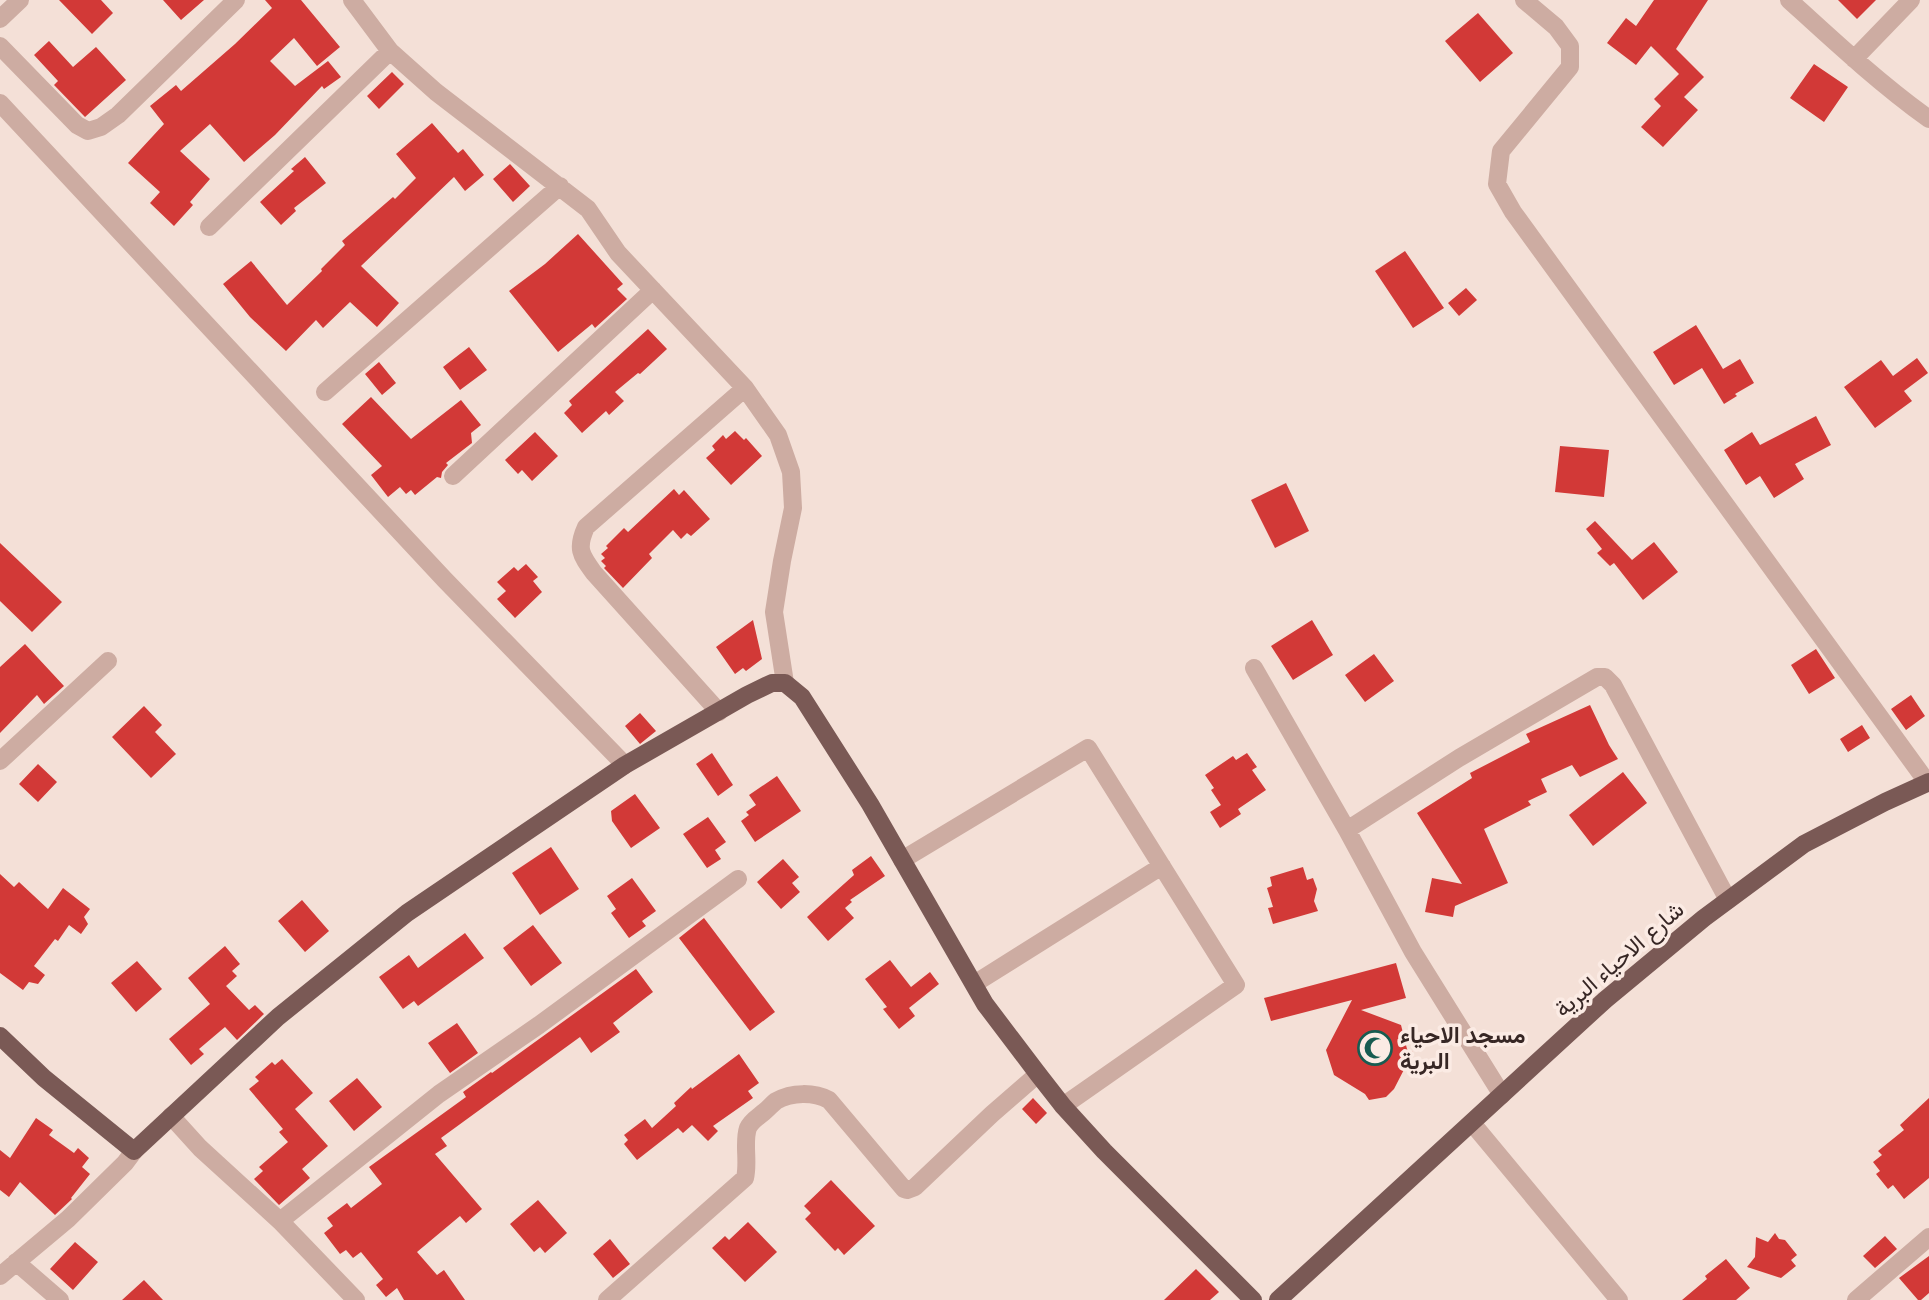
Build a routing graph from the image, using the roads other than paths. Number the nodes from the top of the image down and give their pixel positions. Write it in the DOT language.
graph roads {
  1 [pos="20,0"];
  2 [pos="236,0"];
  3 [pos="352,0"];
  4 [pos="1524,0"];
  5 [pos="1789,0"];
  6 [pos="1911,0"];
  7 [pos="0,19"];
  8 [pos="0,46"];
  9 [pos="390,51"];
  10 [pos="1854,59"];
  11 [pos="0,103"];
  12 [pos="1929,119"];
  13 [pos="560,186"];
  14 [pos="209,227"];
  15 [pos="653,290"];
  16 [pos="745,388"];
  17 [pos="324,392"];
  18 [pos="453,476"];
  19 [pos="107,661"];
  20 [pos="1254,668"];
  21 [pos="785,683"];
  22 [pos="719,712"];
  23 [pos="0,761"];
  24 [pos="625,765"];
  25 [pos="1928,782"];
  26 [pos="1346,830"];
  27 [pos="902,860"];
  28 [pos="1162,866"];
  29 [pos="738,878"];
  30 [pos="1728,900"];
  31 [pos="974,984"];
  32 [pos="0,1036"];
  33 [pos="1038,1074"];
  34 [pos="1502,1096"];
  35 [pos="1063,1106"];
  36 [pos="171,1116"];
  37 [pos="1472,1123"];
  38 [pos="134,1151"];
  39 [pos="280,1221"];
  40 [pos="1929,1237"];
  41 [pos="16,1262"];
  42 [pos="0,1276"];
  43 [pos="60,1300"];
  44 [pos="356,1300"];
  45 [pos="607,1300"];
  46 [pos="1253,1300"];
  47 [pos="1278,1300"];
  48 [pos="1619,1300"];
  49 [pos="1856,1300"];
  1 -- 7 [label="street"];
  2 -- 8 [label="street"];
  3 -- 9 [label="street"];
  4 -- 25 [label="street"];
  5 -- 10 [label="street"];
  6 -- 10 [label="street"];
  9 -- 13 [label="street"];
  9 -- 14 [label="street"];
  10 -- 12 [label="street"];
  11 -- 24 [label="street"];
  13 -- 15 [label="street"];
  13 -- 17 [label="street"];
  15 -- 16 [label="street"];
  15 -- 18 [label="street"];
  16 -- 21 [label="street"];
  16 -- 22 [label="street"];
  19 -- 23 [label="street"];
  20 -- 26 [label="street"];
  21 -- 22 [label="main road"];
  21 -- 27 [label="main road"];
  22 -- 24 [label="main road"];
  24 -- 36 [label="main road"];
  25 -- 30 [label="main road, شارع الاحياء البرية"];
  26 -- 30 [label="street"];
  26 -- 34 [label="street"];
  27 -- 28 [label="street"];
  27 -- 31 [label="main road"];
  28 -- 31 [label="street"];
  28 -- 35 [label="street"];
  29 -- 39 [label="street"];
  30 -- 34 [label="main road, شارع الاحياء البرية"];
  31 -- 33 [label="main road"];
  32 -- 38 [label="main road"];
  33 -- 35 [label="main road"];
  33 -- 45 [label="street"];
  34 -- 37 [label="main road, شارع الاحياء البرية"];
  35 -- 46 [label="main road"];
  36 -- 38 [label="main road"];
  36 -- 39 [label="street"];
  37 -- 47 [label="main road, شارع الاحياء البرية"];
  37 -- 48 [label="street"];
  38 -- 41 [label="street"];
  39 -- 44 [label="street"];
  40 -- 49 [label="street"];
  41 -- 42 [label="street"];
  41 -- 43 [label="street"];
}
